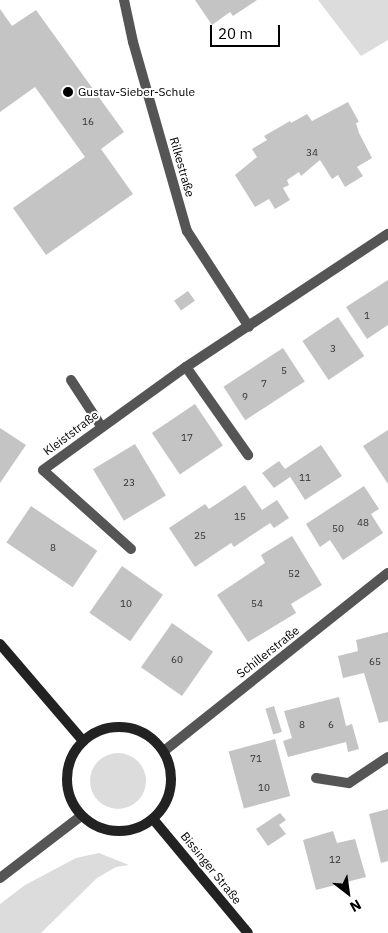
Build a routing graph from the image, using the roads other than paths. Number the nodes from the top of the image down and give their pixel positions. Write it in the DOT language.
graph roads {
  1 [pos="124,0"];
  2 [pos="388,234"];
  3 [pos="248,327"];
  4 [pos="186,367"];
  5 [pos="71,380"];
  6 [pos="101,426"];
  7 [pos="248,455"];
  8 [pos="131,549"];
  9 [pos="388,573"];
  10 [pos="0,644"];
  11 [pos="83,740"];
  12 [pos="164,751"];
  13 [pos="388,758"];
  14 [pos="316,778"];
  15 [pos="81,816"];
  16 [pos="154,819"];
  17 [pos="0,878"];
  18 [pos="248,933"];
  1 -- 3 [label="street, Rilkestraße"];
  2 -- 3 [label="street, Kleiststraße"];
  3 -- 4 [label="street, Kleiststraße"];
  4 -- 6 [label="street, Kleiststraße"];
  4 -- 7 [label="street"];
  5 -- 6 [label="street"];
  6 -- 8 [label="street, Kleiststraße"];
  9 -- 12 [label="street, Schillerstraße"];
  10 -- 11 [label="main road"];
  11 -- 12 [label="main road"];
  11 -- 15 [label="main road"];
  12 -- 16 [label="main road"];
  13 -- 14 [label="street"];
  15 -- 16 [label="main road"];
  15 -- 17 [label="street"];
  16 -- 18 [label="main road, Bissinger Straße"];
}
